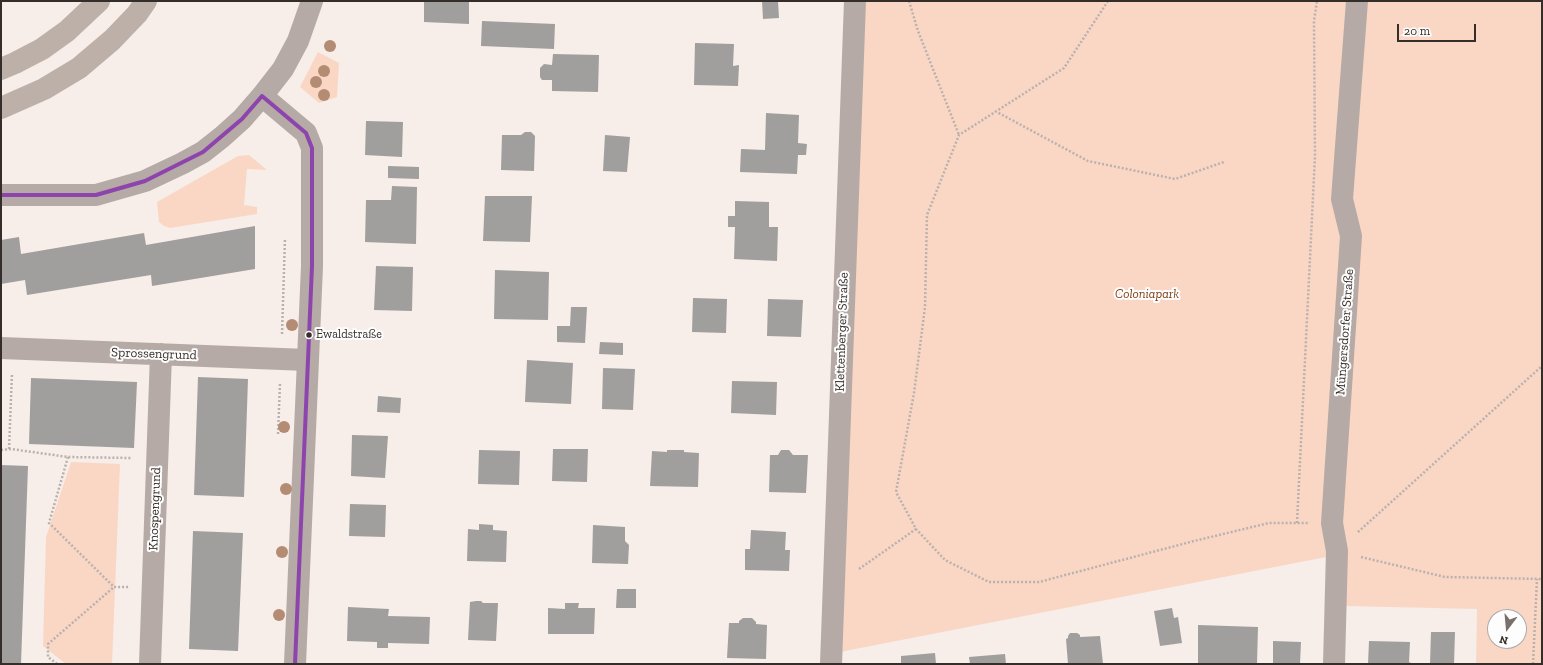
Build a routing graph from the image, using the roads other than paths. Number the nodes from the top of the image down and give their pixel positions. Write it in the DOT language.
graph roads {
  1 [pos="99,1"];
  2 [pos="146,1"];
  3 [pos="312,1"];
  4 [pos="855,1"];
  5 [pos="1357,1"];
  6 [pos="1,69"];
  7 [pos="262,96"];
  8 [pos="1,108"];
  9 [pos="1,195"];
  10 [pos="7,348"];
  11 [pos="161,354"];
  12 [pos="307,360"];
  13 [pos="150,664"];
  14 [pos="295,664"];
  15 [pos="830,664"];
  16 [pos="1334,664"];
  1 -- 6 [label="highway"];
  2 -- 8 [label="highway"];
  3 -- 7 [label="street"];
  4 -- 15 [label="street, Klettenberger Straße"];
  5 -- 16 [label="street, Müngersdorfer Straße"];
  7 -- 9 [label="street"];
  7 -- 12 [label="street"];
  10 -- 11 [label="street, Sprossengrund"];
  11 -- 12 [label="street, Sprossengrund"];
  11 -- 13 [label="street, Knospengrund"];
  12 -- 14 [label="street"];
}
